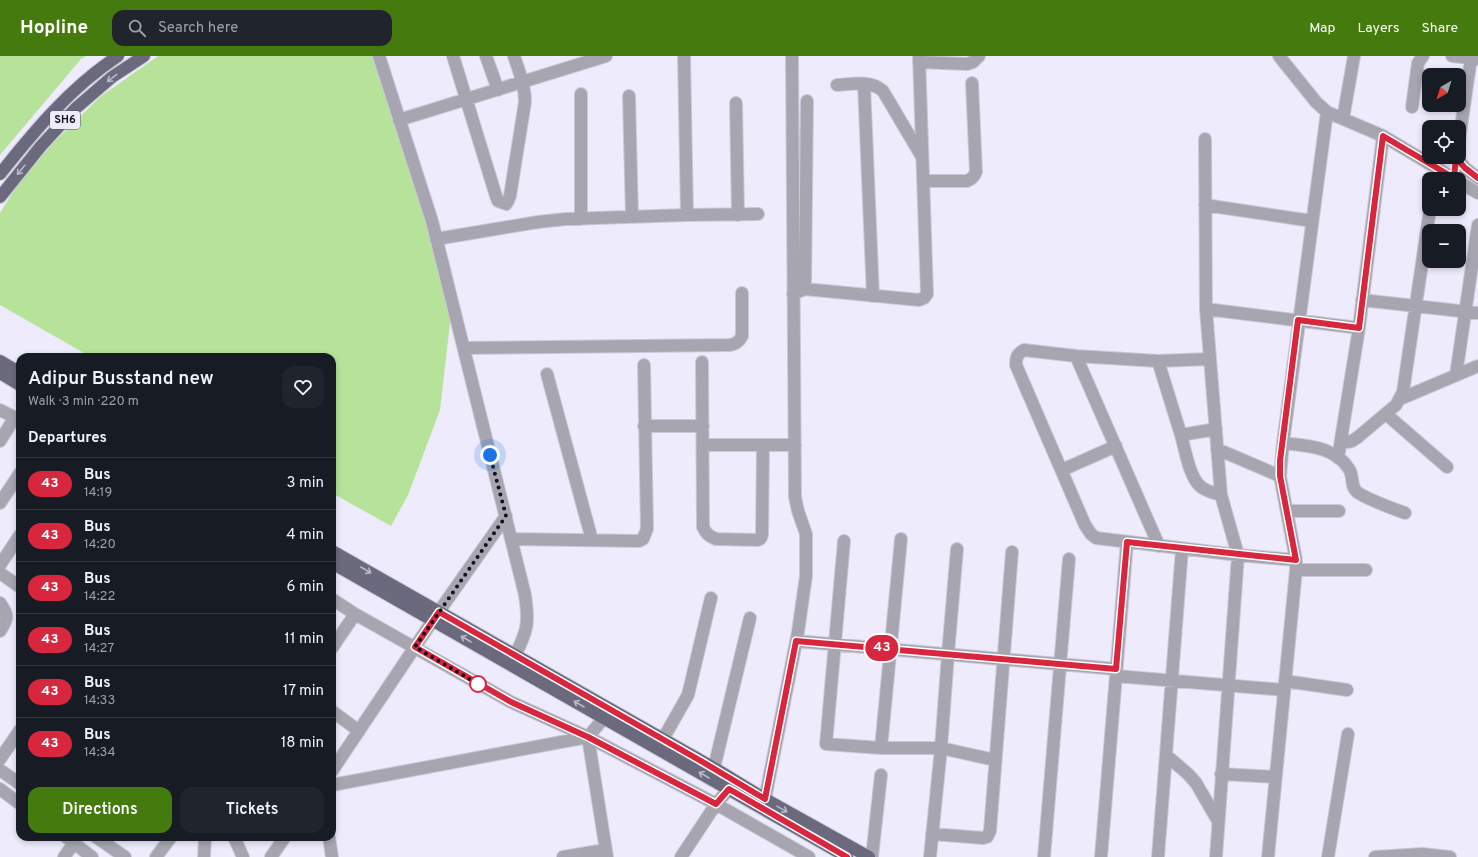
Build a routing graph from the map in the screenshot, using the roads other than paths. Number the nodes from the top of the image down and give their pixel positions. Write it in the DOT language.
graph roads {
  1 [pos="118,56"];
  2 [pos="144,56"];
  3 [pos="379,56"];
  4 [pos="453,56"];
  5 [pos="486,56"];
  6 [pos="514,56"];
  7 [pos="606,56"];
  8 [pos="684,56"];
  9 [pos="792,56"];
  10 [pos="979,56"];
  11 [pos="1279,56"];
  12 [pos="1354,56"];
  13 [pos="1423,56"];
  14 [pos="1452,56"];
  15 [pos="919,59"];
  16 [pos="1474,59"];
  17 [pos="523,82"];
  18 [pos="972,83"];
  19 [pos="864,84"];
  20 [pos="837,85"];
  21 [pos="498,90"];
  22 [pos="581,94"];
  23 [pos="629,96"];
  24 [pos="466,99"];
  25 [pos="807,101"];
  26 [pos="736,103"];
  27 [pos="1412,107"];
  28 [pos="1327,112"];
  29 [pos="1343,119"];
  30 [pos="399,120"];
  31 [pos="1463,120"];
  32 [pos="1383,136"];
  33 [pos="1206,139"];
  34 [pos="923,159"];
  35 [pos="1462,164"];
  36 [pos="1434,172"];
  37 [pos="0,174"];
  38 [pos="1478,178"];
  39 [pos="924,181"];
  40 [pos="1466,186"];
  41 [pos="1478,193"];
  42 [pos="0,197"];
  43 [pos="1205,205"];
  44 [pos="738,214"];
  45 [pos="758,214"];
  46 [pos="687,215"];
  47 [pos="1429,216"];
  48 [pos="632,217"];
  49 [pos="581,219"];
  50 [pos="1312,221"];
  51 [pos="1478,225"];
  52 [pos="436,239"];
  53 [pos="805,289"];
  54 [pos="742,293"];
  55 [pos="793,294"];
  56 [pos="873,296"];
  57 [pos="1362,300"];
  58 [pos="1416,306"];
  59 [pos="1206,309"];
  60 [pos="1466,312"];
  61 [pos="1478,313"];
  62 [pos="1298,320"];
  63 [pos="1359,328"];
  64 [pos="464,348"];
  65 [pos="1076,356"];
  66 [pos="1210,359"];
  67 [pos="0,361"];
  68 [pos="1158,361"];
  69 [pos="702,362"];
  70 [pos="644,364"];
  71 [pos="1478,366"];
  72 [pos="16,371"];
  73 [pos="0,373"];
  74 [pos="548,374"];
  75 [pos="1456,375"];
  76 [pos="16,383"];
  77 [pos="1400,399"];
  78 [pos="0,410"];
  79 [pos="1386,414"];
  80 [pos="16,418"];
  81 [pos="16,421"];
  82 [pos="644,426"];
  83 [pos="703,426"];
  84 [pos="1216,429"];
  85 [pos="1181,435"];
  86 [pos="0,441"];
  87 [pos="1283,443"];
  88 [pos="1341,443"];
  89 [pos="703,445"];
  90 [pos="763,445"];
  91 [pos="795,445"];
  92 [pos="1116,446"];
  93 [pos="1217,449"];
  94 [pos="1338,458"];
  95 [pos="1447,467"];
  96 [pos="1062,470"];
  97 [pos="1280,476"];
  98 [pos="16,479"];
  99 [pos="1221,495"];
  100 [pos="0,503"];
  101 [pos="1287,511"];
  102 [pos="1339,511"];
  103 [pos="1405,513"];
  104 [pos="506,516"];
  105 [pos="512,539"];
  106 [pos="901,539"];
  107 [pos="592,540"];
  108 [pos="16,541"];
  109 [pos="844,541"];
  110 [pos="1127,542"];
  111 [pos="1159,546"];
  112 [pos="1182,548"];
  113 [pos="957,549"];
  114 [pos="1012,552"];
  115 [pos="336,554"];
  116 [pos="1238,555"];
  117 [pos="1069,559"];
  118 [pos="0,564"];
  119 [pos="336,565"];
  120 [pos="1296,565"];
  121 [pos="1366,570"];
  122 [pos="0,573"];
  123 [pos="16,584"];
  124 [pos="711,598"];
  125 [pos="336,602"];
  126 [pos="0,603"];
  127 [pos="356,614"];
  128 [pos="436,616"];
  129 [pos="750,618"];
  130 [pos="0,631"];
  131 [pos="796,641"];
  132 [pos="336,642"];
  133 [pos="835,644"];
  134 [pos="415,647"];
  135 [pos="890,649"];
  136 [pos="948,654"];
  137 [pos="515,655"];
  138 [pos="1004,658"];
  139 [pos="1060,663"];
  140 [pos="1116,673"];
  141 [pos="1172,681"];
  142 [pos="1228,686"];
  143 [pos="1284,686"];
  144 [pos="1347,690"];
  145 [pos="336,714"];
  146 [pos="604,718"];
  147 [pos="359,731"];
  148 [pos="1348,734"];
  149 [pos="16,736"];
  150 [pos="588,737"];
  151 [pos="663,739"];
  152 [pos="881,748"];
  153 [pos="941,748"];
  154 [pos="1166,755"];
  155 [pos="0,758"];
  156 [pos="995,760"];
  157 [pos="336,765"];
  158 [pos="714,768"];
  159 [pos="0,770"];
  160 [pos="1221,774"];
  161 [pos="881,775"];
  162 [pos="1276,777"];
  163 [pos="16,781"];
  164 [pos="336,784"];
  165 [pos="0,789"];
  166 [pos="729,789"];
  167 [pos="765,799"];
  168 [pos="16,801"];
  169 [pos="716,804"];
  170 [pos="1218,820"];
  171 [pos="932,834"];
  172 [pos="70,841"];
  173 [pos="71,841"];
  174 [pos="102,841"];
  175 [pos="167,841"];
  176 [pos="205,841"];
  177 [pos="236,841"];
  178 [pos="282,841"];
  179 [pos="330,841"];
  180 [pos="820,841"];
  181 [pos="606,853"];
  182 [pos="64,857"];
  183 [pos="92,857"];
  184 [pos="125,857"];
  185 [pos="156,857"];
  186 [pos="204,857"];
  187 [pos="243,857"];
  188 [pos="270,857"];
  189 [pos="332,857"];
  190 [pos="563,857"];
  191 [pos="681,857"];
  192 [pos="809,857"];
  193 [pos="847,857"];
  194 [pos="870,857"];
  195 [pos="930,857"];
  196 [pos="1044,857"];
  197 [pos="1101,857"];
  198 [pos="1158,857"];
  199 [pos="1216,857"];
  200 [pos="1268,857"];
  201 [pos="1328,857"];
  202 [pos="1375,857"];
  203 [pos="1450,857"];
  1 -- 37 [label="main road, SH6"];
  2 -- 42 [label="main road, SH6, one-way"];
  3 -- 30 [label="street"];
  4 -- 24 [label="street"];
  5 -- 21 [label="street"];
  6 -- 17 [label="street"];
  7 -- 17 [label="street"];
  8 -- 46 [label="street"];
  9 -- 55 [label="street"];
  10 -- 15 [label="street"];
  11 -- 28 [label="street"];
  12 -- 29 [label="street"];
  13 -- 27 [label="street"];
  14 -- 16 [label="street"];
  15 -- 34 [label="street"];
  16 -- 31 [label="street"];
  17 -- 21 [label="street"];
  17 -- 24 [label="street"];
  18 -- 39 [label="street"];
  19 -- 20 [label="street"];
  19 -- 34 [label="street"];
  19 -- 56 [label="street"];
  21 -- 24 [label="street"];
  22 -- 49 [label="street"];
  23 -- 48 [label="street"];
  24 -- 30 [label="street"];
  25 -- 53 [label="street"];
  26 -- 44 [label="street"];
  28 -- 29 [label="street"];
  28 -- 50 [label="street"];
  29 -- 32 [label="street"];
  30 -- 52 [label="street"];
  32 -- 36 [label="street"];
  32 -- 57 [label="street"];
  33 -- 43 [label="street"];
  34 -- 39 [label="street"];
  35 -- 38 [label="street"];
  39 -- 56 [label="street"];
  40 -- 41 [label="street"];
  43 -- 50 [label="street"];
  43 -- 59 [label="street"];
  44 -- 45 [label="street"];
  44 -- 46 [label="street"];
  46 -- 48 [label="street"];
  47 -- 58 [label="street"];
  48 -- 49 [label="street"];
  49 -- 52 [label="street"];
  50 -- 62 [label="street"];
  51 -- 60 [label="street"];
  52 -- 64 [label="street"];
  53 -- 55 [label="street"];
  53 -- 56 [label="street"];
  54 -- 64 [label="street"];
  55 -- 91 [label="street"];
  57 -- 58 [label="street"];
  57 -- 63 [label="street"];
  58 -- 60 [label="street"];
  58 -- 77 [label="street"];
  59 -- 62 [label="street"];
  59 -- 66 [label="street"];
  60 -- 61 [label="street"];
  60 -- 75 [label="street"];
  62 -- 63 [label="street"];
  62 -- 87 [label="street"];
  63 -- 88 [label="street"];
  64 -- 104 [label="street"];
  65 -- 68 [label="street"];
  65 -- 92 [label="street"];
  65 -- 96 [label="street"];
  66 -- 68 [label="street"];
  66 -- 84 [label="street"];
  67 -- 72 [label="main road"];
  68 -- 85 [label="street"];
  69 -- 83 [label="street"];
  70 -- 82 [label="street"];
  71 -- 75 [label="street"];
  73 -- 76 [label="main road"];
  74 -- 107 [label="street"];
  75 -- 77 [label="street"];
  77 -- 79 [label="street"];
  78 -- 80 [label="street"];
  79 -- 88 [label="street"];
  79 -- 95 [label="street"];
  81 -- 86 [label="street"];
  82 -- 83 [label="street"];
  82 -- 107 [label="street"];
  83 -- 89 [label="street"];
  84 -- 85 [label="street"];
  84 -- 93 [label="street"];
  85 -- 99 [label="street"];
  87 -- 94 [label="street"];
  87 -- 97 [label="street"];
  88 -- 94 [label="street"];
  89 -- 90 [label="street"];
  89 -- 90 [label="street"];
  90 -- 91 [label="street"];
  91 -- 131 [label="street"];
  92 -- 96 [label="street"];
  92 -- 111 [label="street"];
  93 -- 97 [label="street"];
  93 -- 99 [label="street"];
  94 -- 103 [label="street"];
  96 -- 110 [label="street"];
  97 -- 101 [label="street"];
  98 -- 100 [label="street"];
  99 -- 116 [label="street"];
  101 -- 102 [label="street"];
  101 -- 120 [label="street"];
  104 -- 105 [label="street"];
  104 -- 128 [label="street"];
  105 -- 107 [label="street"];
  105 -- 137 [label="street"];
  106 -- 135 [label="street"];
  108 -- 118 [label="street"];
  109 -- 133 [label="street"];
  110 -- 111 [label="street"];
  110 -- 140 [label="street"];
  111 -- 112 [label="street"];
  112 -- 116 [label="street"];
  112 -- 141 [label="street"];
  113 -- 136 [label="street"];
  114 -- 138 [label="street"];
  115 -- 128 [label="main road, one-way"];
  116 -- 120 [label="street"];
  116 -- 142 [label="street"];
  117 -- 139 [label="street"];
  119 -- 128 [label="main road"];
  120 -- 121 [label="street"];
  120 -- 143 [label="street"];
  122 -- 123 [label="street"];
  124 -- 151 [label="street"];
  125 -- 127 [label="street"];
  126 -- 130 [label="street"];
  127 -- 132 [label="street"];
  127 -- 134 [label="street"];
  128 -- 134 [label="street"];
  128 -- 137 [label="main road"];
  146 -- 128 [label="main road, one-way"];
  129 -- 158 [label="street"];
  131 -- 133 [label="street"];
  131 -- 167 [label="street"];
  133 -- 135 [label="street"];
  133 -- 152 [label="street"];
  134 -- 147 [label="street"];
  134 -- 150 [label="street"];
  135 -- 136 [label="street"];
  135 -- 152 [label="street"];
  136 -- 138 [label="street"];
  136 -- 153 [label="street"];
  137 -- 151 [label="main road"];
  138 -- 139 [label="street"];
  138 -- 156 [label="street"];
  139 -- 140 [label="street"];
  139 -- 196 [label="street"];
  140 -- 141 [label="street"];
  140 -- 197 [label="street"];
  141 -- 142 [label="street"];
  141 -- 154 [label="street"];
  142 -- 143 [label="street"];
  142 -- 160 [label="street"];
  143 -- 144 [label="street"];
  143 -- 162 [label="street"];
  145 -- 147 [label="street"];
  146 -- 150 [label="street"];
  166 -- 146 [label="main road, one-way"];
  147 -- 157 [label="street"];
  148 -- 201 [label="street"];
  149 -- 155 [label="street"];
  150 -- 164 [label="street"];
  150 -- 169 [label="street"];
  150 -- 181 [label="street"];
  151 -- 158 [label="main road"];
  152 -- 153 [label="street"];
  153 -- 156 [label="street"];
  153 -- 171 [label="street"];
  154 -- 170 [label="street"];
  154 -- 198 [label="street"];
  156 -- 171 [label="street"];
  158 -- 167 [label="main road"];
  159 -- 163 [label="street"];
  160 -- 162 [label="street"];
  160 -- 170 [label="street"];
  161 -- 194 [label="street"];
  162 -- 200 [label="street"];
  165 -- 168 [label="street"];
  166 -- 169 [label="street"];
  166 -- 180 [label="main road"];
  167 -- 194 [label="main road, one-way"];
  169 -- 191 [label="street"];
  169 -- 192 [label="street"];
  170 -- 199 [label="street"];
  171 -- 195 [label="street"];
  172 -- 182 [label="street"];
  173 -- 183 [label="street"];
  174 -- 184 [label="street"];
  175 -- 185 [label="street"];
  176 -- 186 [label="street"];
  177 -- 187 [label="street"];
  178 -- 188 [label="street"];
  179 -- 189 [label="street"];
  180 -- 192 [label="street"];
  180 -- 193 [label="main road"];
  181 -- 190 [label="street"];
  202 -- 203 [label="street"];
}
